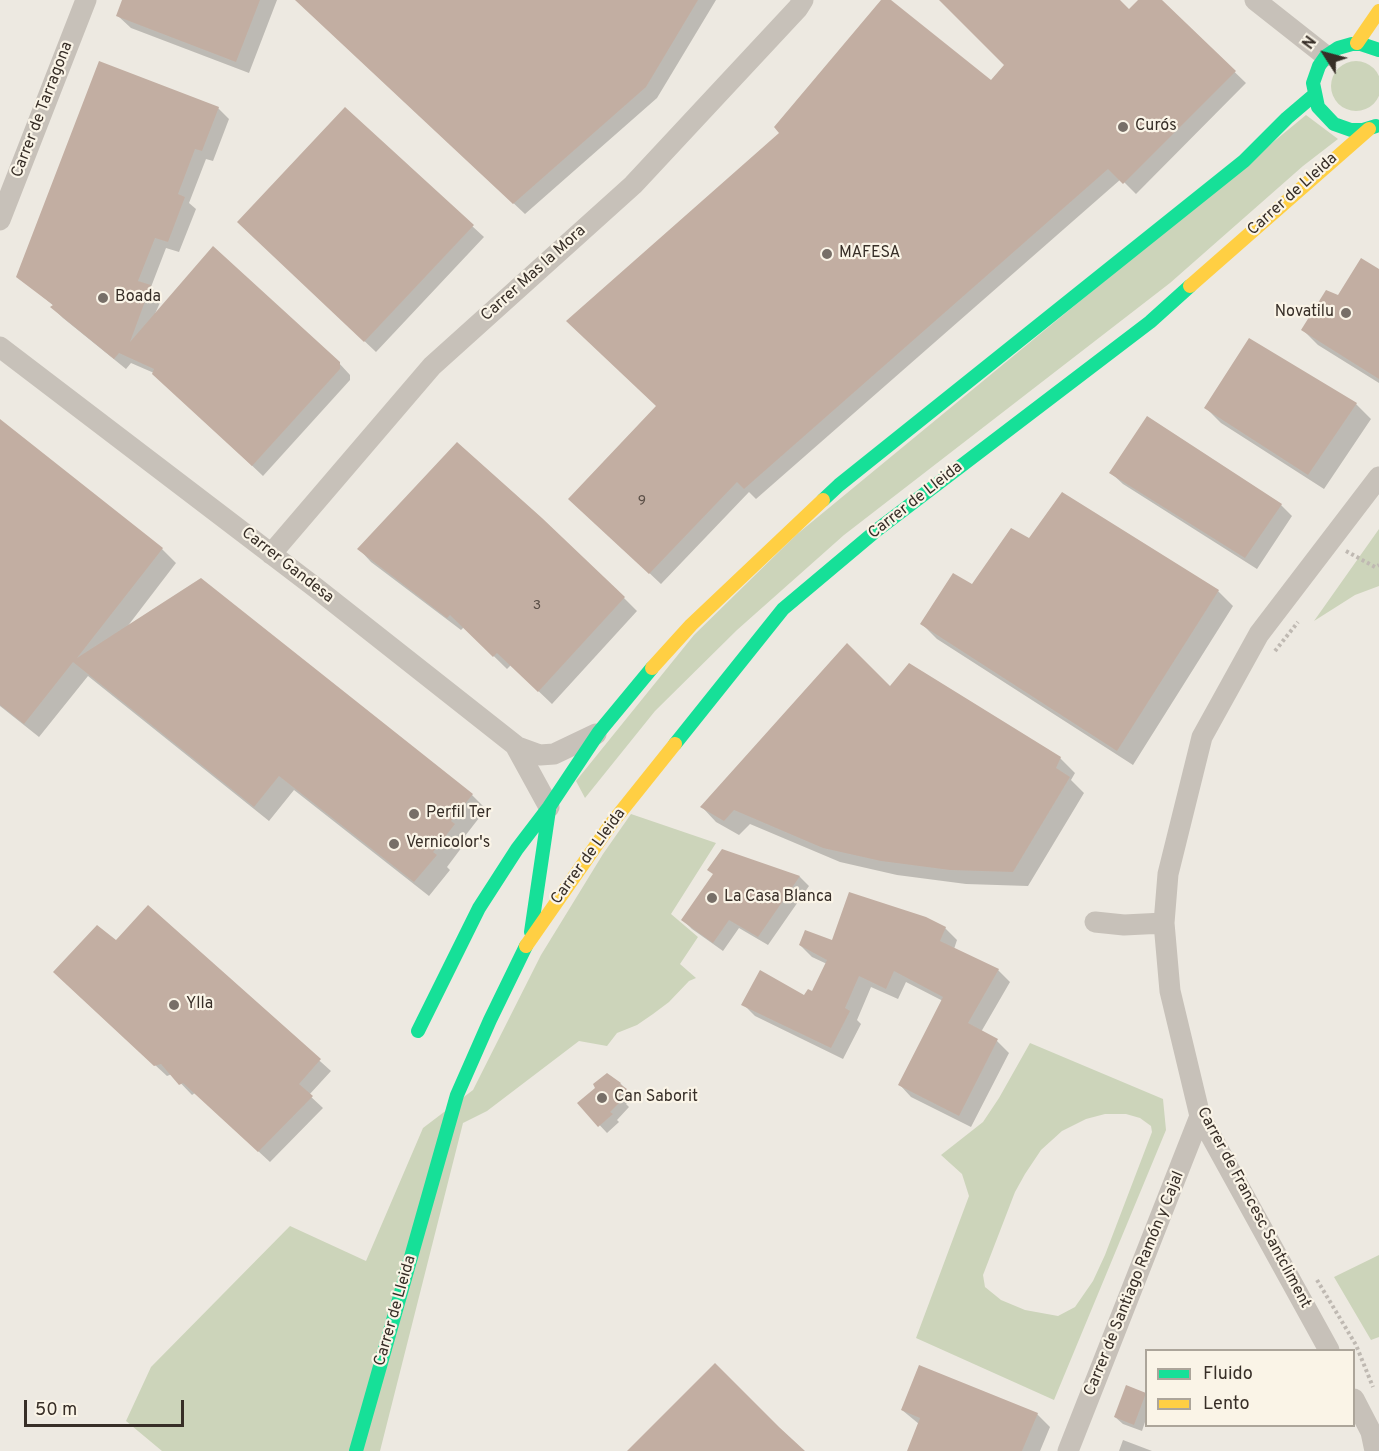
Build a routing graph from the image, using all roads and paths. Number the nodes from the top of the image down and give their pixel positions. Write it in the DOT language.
graph roads {
  1 [pos="86,0"];
  2 [pos="803,0"];
  3 [pos="1255,0"];
  4 [pos="1379,11"];
  5 [pos="1357,44"];
  6 [pos="1379,50"];
  7 [pos="1326,56"];
  8 [pos="1314,95"];
  9 [pos="1374,127"];
  10 [pos="0,220"];
  11 [pos="0,346"];
  12 [pos="1379,477"];
  13 [pos="1330,542"];
  14 [pos="1356,545"];
  15 [pos="1350,553"];
  16 [pos="271,554"];
  17 [pos="1343,562"];
  18 [pos="1379,565"];
  19 [pos="1303,615"];
  20 [pos="1269,660"];
  21 [pos="599,732"];
  22 [pos="518,747"];
  23 [pos="549,807"];
  24 [pos="1095,922"];
  25 [pos="1164,923"];
  26 [pos="530,938"];
  27 [pos="418,1031"];
  28 [pos="1200,1116"];
  29 [pos="1315,1276"];
  30 [pos="1328,1349"];
  31 [pos="1375,1394"];
  32 [pos="1355,1403"];
  33 [pos="357,1451"];
  34 [pos="1068,1451"];
  35 [pos="1375,1451"];
  1 -- 10 [label="street, Carrer de Tarragona"];
  2 -- 16 [label="street, Carrer Mas la Mora"];
  3 -- 7 [label="street"];
  4 -- 5 [label="street"];
  5 -- 6 [label="street"];
  5 -- 7 [label="street"];
  7 -- 8 [label="street"];
  8 -- 9 [label="street"];
  8 -- 21 [label="street, Carrer de Lleida"];
  9 -- 26 [label="street, Carrer de Lleida"];
  11 -- 16 [label="street, Carrer Gandesa"];
  12 -- 13 [label="street, Carrer de Francesc Santcliment"];
  13 -- 15 [label="path"];
  13 -- 25 [label="street, Carrer de Francesc Santcliment"];
  14 -- 15 [label="path"];
  15 -- 17 [label="path"];
  15 -- 18 [label="path"];
  16 -- 22 [label="street, Carrer Gandesa"];
  19 -- 20 [label="path"];
  21 -- 22 [label="street"];
  21 -- 23 [label="street, Carrer de Lleida"];
  22 -- 23 [label="street, Carrer Gandesa"];
  23 -- 26 [label="street, Carrer de Lleida"];
  23 -- 27 [label="street, Carrer de Lleida"];
  24 -- 25 [label="street"];
  25 -- 28 [label="street, Carrer de Francesc Santcliment"];
  26 -- 33 [label="street, Carrer de Lleida"];
  28 -- 30 [label="street, Carrer de Francesc Santcliment"];
  28 -- 34 [label="street, Carrer de Santiago Ramón y Cajal"];
  29 -- 31 [label="path"];
  32 -- 35 [label="street"];
}
